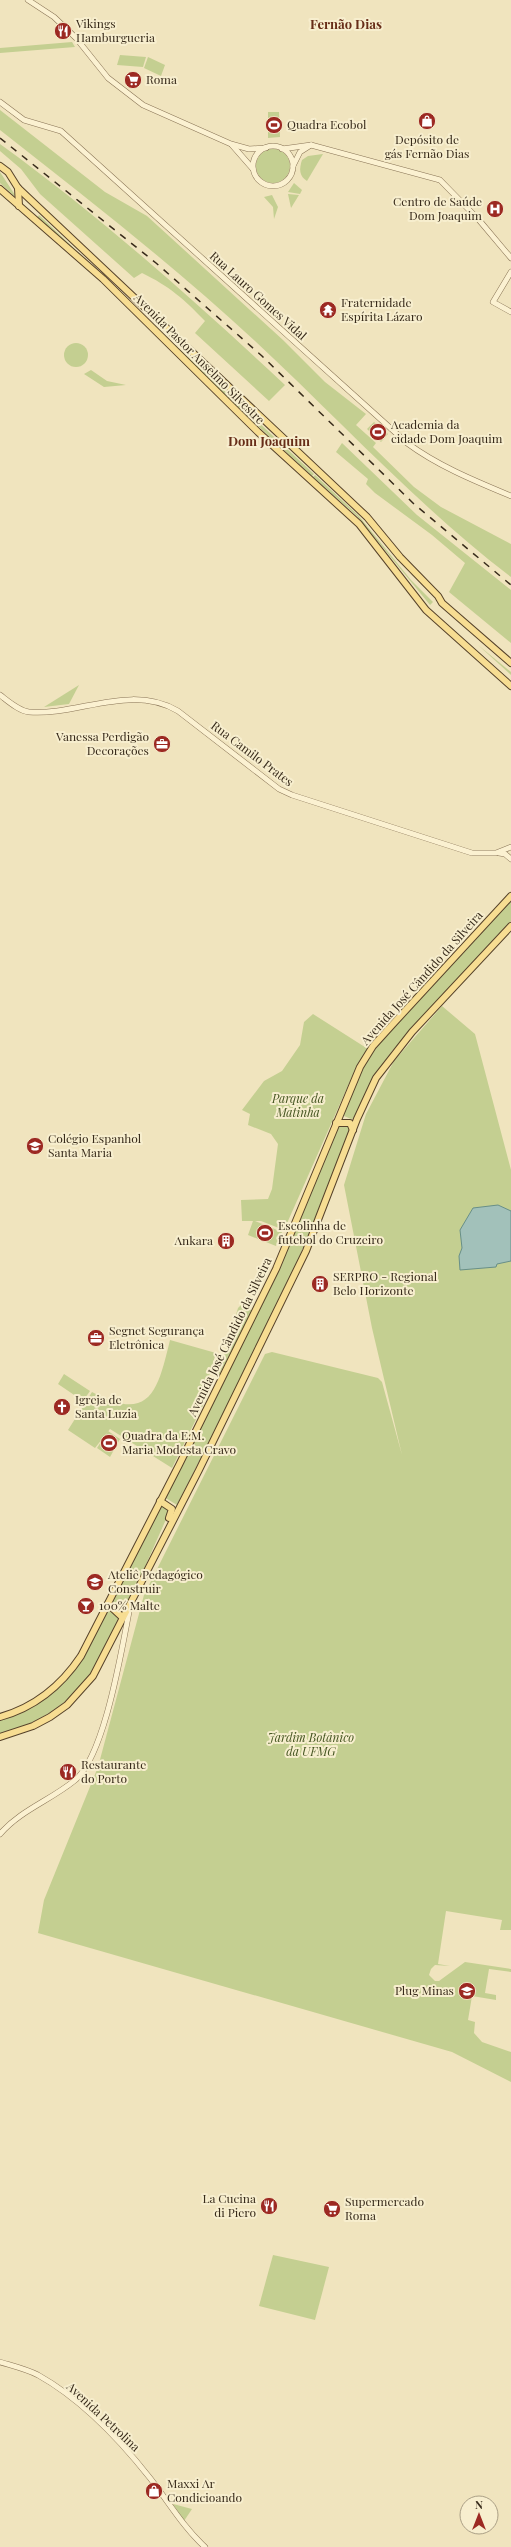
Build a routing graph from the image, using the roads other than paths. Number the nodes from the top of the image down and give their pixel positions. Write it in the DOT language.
graph roads {
  1 [pos="28,0"];
  2 [pos="0,102"];
  3 [pos="231,144"];
  4 [pos="311,145"];
  5 [pos="266,148"];
  6 [pos="282,149"];
  7 [pos="0,166"];
  8 [pos="292,167"];
  9 [pos="253,170"];
  10 [pos="18,188"];
  11 [pos="0,189"];
  12 [pos="19,206"];
  13 [pos="511,258"];
  14 [pos="511,272"];
  15 [pos="511,312"];
  16 [pos="511,496"];
  17 [pos="511,663"];
  18 [pos="511,686"];
  19 [pos="0,696"];
  20 [pos="511,847"];
  21 [pos="496,853"];
  22 [pos="511,859"];
  23 [pos="510,896"];
  24 [pos="511,926"];
  25 [pos="341,1112"];
  26 [pos="357,1119"];
  27 [pos="336,1123"];
  28 [pos="353,1130"];
  29 [pos="160,1501"];
  30 [pos="162,1538"];
  31 [pos="132,1600"];
  32 [pos="108,1604"];
  33 [pos="122,1617"];
  34 [pos="125,1631"];
  35 [pos="0,1717"];
  36 [pos="0,1737"];
  37 [pos="0,1834"];
  38 [pos="0,2362"];
  39 [pos="205,2547"];
  1 -- 3 [label="street"];
  2 -- 16 [label="street, Rua Lauro Gomes Vidal"];
  3 -- 5 [label="street"];
  3 -- 9 [label="street"];
  4 -- 6 [label="street"];
  4 -- 8 [label="street"];
  4 -- 13 [label="street"];
  5 -- 6 [label="street"];
  5 -- 9 [label="street"];
  6 -- 8 [label="street"];
  7 -- 10 [label="main road, Avenida Pastor Anselmo Silvestre"];
  8 -- 9 [label="street"];
  10 -- 12 [label="main road"];
  10 -- 17 [label="main road, Avenida Pastor Anselmo Silvestre"];
  11 -- 12 [label="main road, Avenida Pastor Anselmo Silvestre"];
  12 -- 18 [label="main road, Avenida Pastor Anselmo Silvestre"];
  14 -- 15 [label="street"];
  19 -- 21 [label="street, Rua Camilo Prates"];
  20 -- 21 [label="street, Rua Camilo Prates"];
  21 -- 22 [label="street"];
  23 -- 25 [label="main road, Avenida José Cândido da Silveira"];
  24 -- 26 [label="main road"];
  25 -- 26 [label="main road"];
  25 -- 27 [label="main road, Avenida José Cândido da Silveira"];
  26 -- 28 [label="main road"];
  27 -- 28 [label="main road"];
  27 -- 29 [label="main road, Avenida José Cândido da Silveira"];
  28 -- 30 [label="main road"];
  29 -- 30 [label="main road"];
  29 -- 32 [label="main road, Avenida José Cândido da Silveira"];
  30 -- 31 [label="main road"];
  31 -- 33 [label="main road"];
  31 -- 34 [label="street"];
  32 -- 33 [label="main road"];
  32 -- 35 [label="main road, Avenida José Cândido da Silveira"];
  33 -- 34 [label="street"];
  33 -- 36 [label="main road"];
  34 -- 37 [label="street"];
  38 -- 39 [label="street, Avenida Petrolina"];
}
